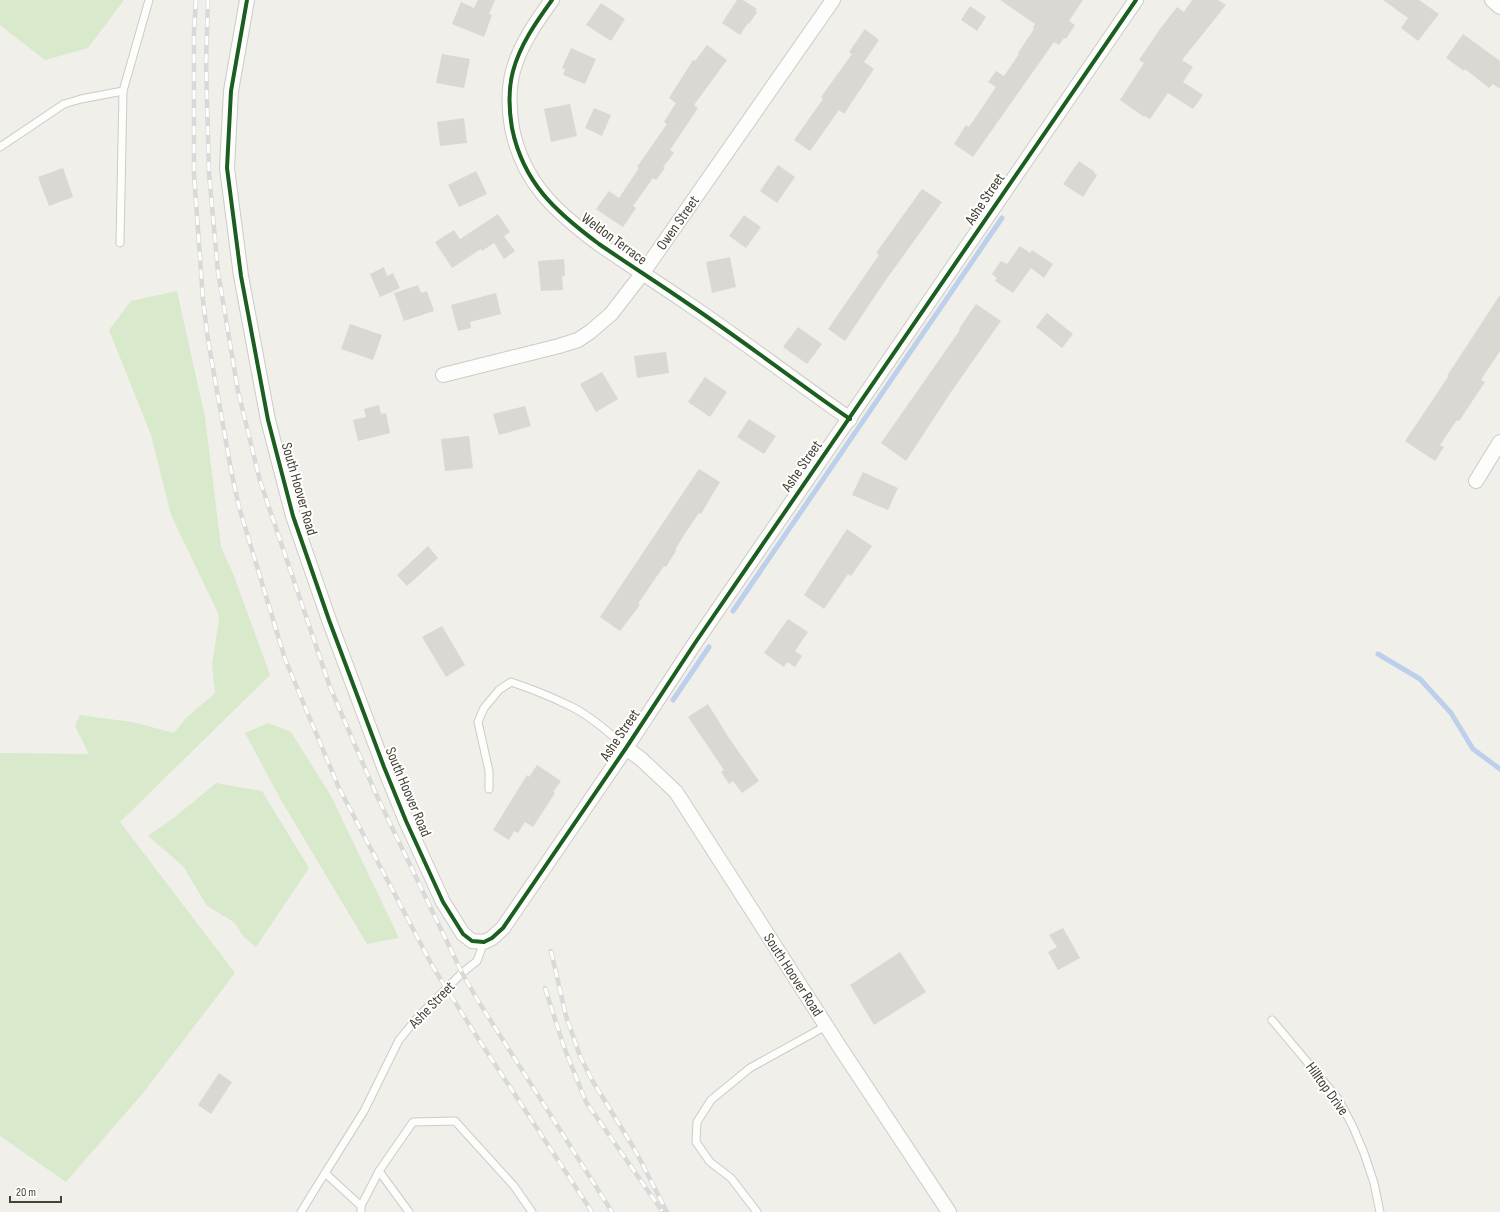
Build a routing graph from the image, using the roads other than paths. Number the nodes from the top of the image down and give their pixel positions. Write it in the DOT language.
graph roads {
  1 [pos="149,0"];
  2 [pos="247,0"];
  3 [pos="552,0"];
  4 [pos="832,0"];
  5 [pos="1136,0"];
  6 [pos="1492,0"];
  7 [pos="1500,7"];
  8 [pos="122,91"];
  9 [pos="0,147"];
  10 [pos="120,243"];
  11 [pos="642,274"];
  12 [pos="443,375"];
  13 [pos="850,419"];
  14 [pos="1500,442"];
  15 [pos="1476,481"];
  16 [pos="626,748"];
  17 [pos="489,788"];
  18 [pos="484,942"];
  19 [pos="1272,1020"];
  20 [pos="826,1026"];
  21 [pos="378,1171"];
  22 [pos="324,1173"];
  23 [pos="361,1209"];
  24 [pos="301,1212"];
  25 [pos="409,1212"];
  26 [pos="532,1212"];
  27 [pos="757,1212"];
  28 [pos="949,1212"];
  29 [pos="1380,1212"];
  1 -- 8 [label="lane"];
  2 -- 18 [label="street, South Hoover Road"];
  3 -- 11 [label="street, Weldon Terrace"];
  4 -- 11 [label="street, Owen Street"];
  5 -- 13 [label="street, Ashe Street"];
  6 -- 7 [label="street"];
  8 -- 9 [label="lane"];
  8 -- 10 [label="lane"];
  11 -- 12 [label="street, Owen Street"];
  11 -- 13 [label="street, Weldon Terrace"];
  13 -- 16 [label="street, Ashe Street"];
  14 -- 15 [label="street"];
  16 -- 17 [label="lane"];
  16 -- 18 [label="street, Ashe Street"];
  16 -- 20 [label="street, South Hoover Road"];
  18 -- 22 [label="lane, Ashe Street"];
  19 -- 29 [label="lane, Hilltop Drive"];
  20 -- 27 [label="lane"];
  20 -- 28 [label="street, South Hoover Road"];
  21 -- 23 [label="lane"];
  21 -- 25 [label="lane"];
  21 -- 26 [label="lane"];
  22 -- 23 [label="lane"];
  22 -- 24 [label="lane, Ashe Street"];
}
